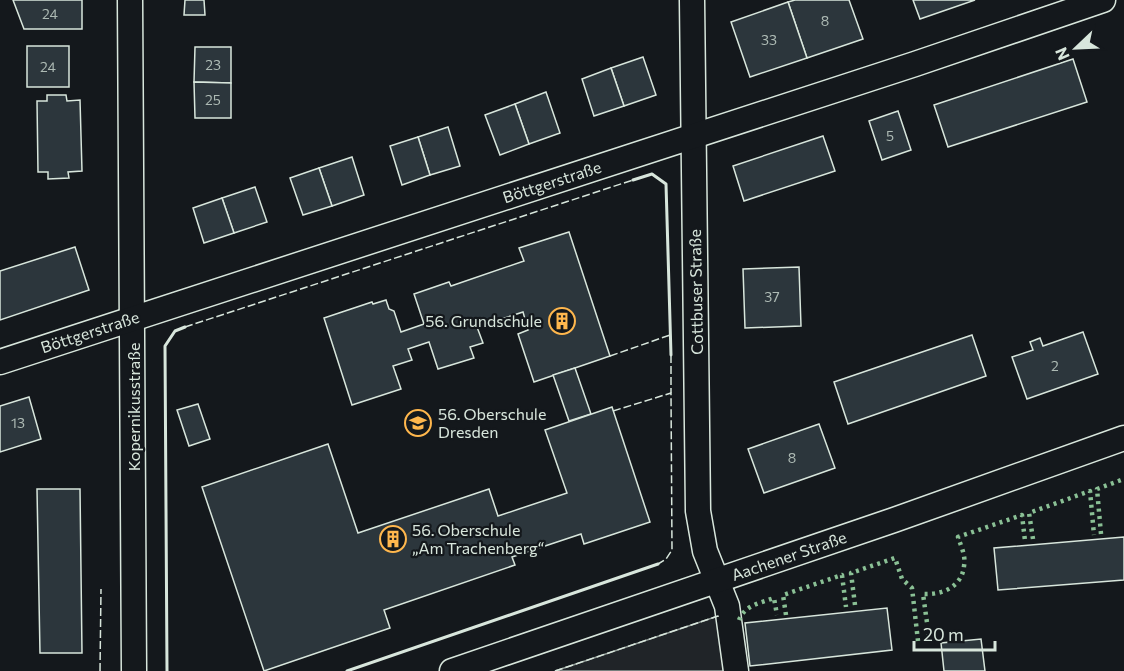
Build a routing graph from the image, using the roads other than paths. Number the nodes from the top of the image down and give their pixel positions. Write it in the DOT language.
graph roads {
  1 [pos="130,0"];
  2 [pos="693,0"];
  3 [pos="1103,0"];
  4 [pos="694,136"];
  5 [pos="133,318"];
  6 [pos="0,362"];
  7 [pos="1124,438"];
  8 [pos="717,580"];
  9 [pos="135,671"];
  10 [pos="452,671"];
  11 [pos="736,671"];
  1 -- 5 [label="street, Kopernikusstraße"];
  2 -- 4 [label="street, Cottbuser Straße"];
  3 -- 4 [label="street, Böttgerstraße"];
  4 -- 5 [label="street, Böttgerstraße"];
  4 -- 8 [label="street, Cottbuser Straße"];
  5 -- 6 [label="street, Böttgerstraße"];
  5 -- 9 [label="street, Kopernikusstraße"];
  7 -- 8 [label="street, Aachener Straße"];
  8 -- 10 [label="street, Aachener Straße"];
  8 -- 11 [label="street, Cottbuser Straße"];
}
